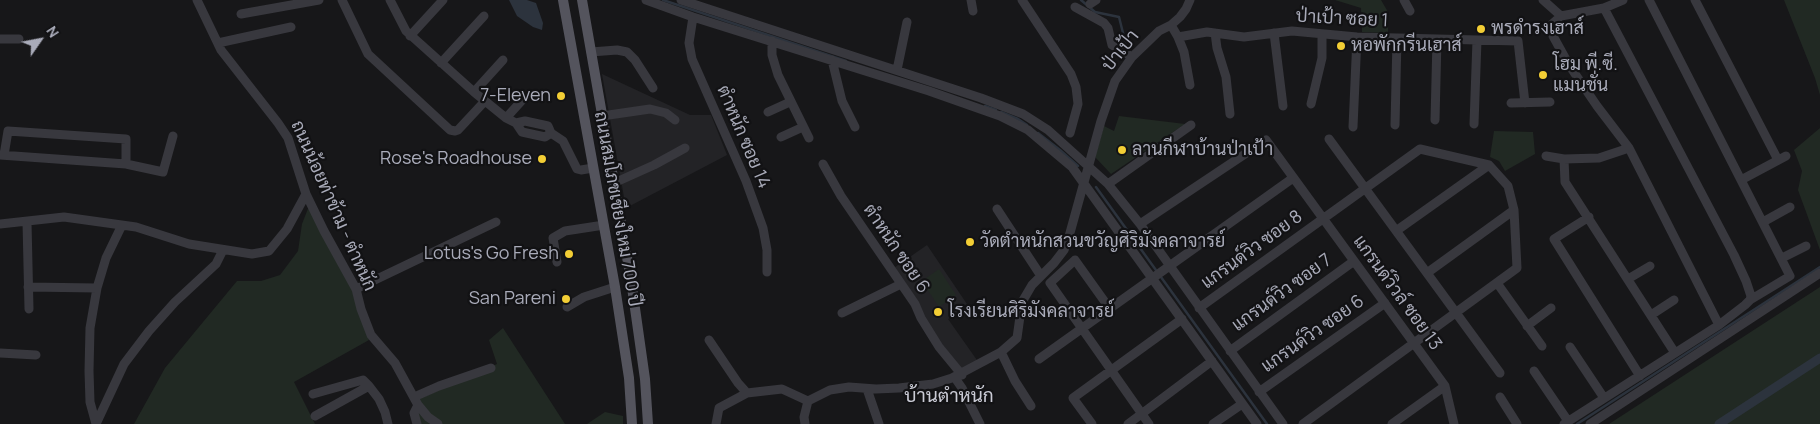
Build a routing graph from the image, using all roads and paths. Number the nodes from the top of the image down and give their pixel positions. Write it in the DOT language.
graph roads {
  1 [pos="197,0"];
  2 [pos="319,0"];
  3 [pos="342,0"];
  4 [pos="390,0"];
  5 [pos="442,0"];
  6 [pos="563,0"];
  7 [pos="582,0"];
  8 [pos="646,0"];
  9 [pos="681,0"];
  10 [pos="971,0"];
  11 [pos="1022,0"];
  12 [pos="1190,0"];
  13 [pos="1404,0"];
  14 [pos="1544,0"];
  15 [pos="1623,0"];
  16 [pos="1649,0"];
  17 [pos="1695,0"];
  18 [pos="1075,8"];
  19 [pos="1604,8"];
  20 [pos="973,11"];
  21 [pos="1410,11"];
  22 [pos="241,14"];
  23 [pos="484,16"];
  24 [pos="1561,16"];
  25 [pos="693,17"];
  26 [pos="907,22"];
  27 [pos="1171,25"];
  28 [pos="291,27"];
  29 [pos="1215,33"];
  30 [pos="1274,33"];
  31 [pos="1322,34"];
  32 [pos="410,36"];
  33 [pos="1178,36"];
  34 [pos="1357,37"];
  35 [pos="1397,38"];
  36 [pos="0,39"];
  37 [pos="1437,39"];
  38 [pos="19,40"];
  39 [pos="1477,40"];
  40 [pos="772,41"];
  41 [pos="218,43"];
  42 [pos="591,52"];
  43 [pos="829,55"];
  44 [pos="1132,57"];
  45 [pos="503,60"];
  46 [pos="441,63"];
  47 [pos="897,70"];
  48 [pos="1190,85"];
  49 [pos="653,88"];
  50 [pos="474,92"];
  51 [pos="525,97"];
  52 [pos="485,101"];
  53 [pos="790,102"];
  54 [pos="1525,102"];
  55 [pos="1550,102"];
  56 [pos="1511,103"];
  57 [pos="1311,104"];
  58 [pos="1283,106"];
  59 [pos="768,112"];
  60 [pos="1230,114"];
  61 [pos="602,116"];
  62 [pos="506,118"];
  63 [pos="675,120"];
  64 [pos="1435,120"];
  65 [pos="1474,124"];
  66 [pos="1191,125"];
  67 [pos="1395,125"];
  68 [pos="803,126"];
  69 [pos="855,126"];
  70 [pos="1353,126"];
  71 [pos="1070,133"];
  72 [pos="173,136"];
  73 [pos="781,137"];
  74 [pos="809,138"];
  75 [pos="1329,139"];
  76 [pos="685,148"];
  77 [pos="1628,148"];
  78 [pos="2,155"];
  79 [pos="1546,156"];
  80 [pos="1564,159"];
  81 [pos="126,164"];
  82 [pos="823,164"];
  83 [pos="1089,165"];
  84 [pos="1488,165"];
  85 [pos="593,168"];
  86 [pos="1294,178"];
  87 [pos="1741,180"];
  88 [pos="614,183"];
  89 [pos="1084,184"];
  90 [pos="1108,184"];
  91 [pos="1366,189"];
  92 [pos="306,194"];
  93 [pos="1790,207"];
  94 [pos="997,209"];
  95 [pos="1514,210"];
  96 [pos="1589,217"];
  97 [pos="1323,218"];
  98 [pos="27,222"];
  99 [pos="496,222"];
  100 [pos="1763,222"];
  101 [pos="0,224"];
  102 [pos="604,224"];
  103 [pos="1140,224"];
  104 [pos="122,225"];
  105 [pos="1396,231"];
  106 [pos="1806,246"];
  107 [pos="223,250"];
  108 [pos="1782,258"];
  109 [pos="1354,261"];
  110 [pos="557,262"];
  111 [pos="1650,266"];
  112 [pos="1168,267"];
  113 [pos="767,272"];
  114 [pos="1427,273"];
  115 [pos="1820,273"];
  116 [pos="1041,276"];
  117 [pos="1155,277"];
  118 [pos="1628,279"];
  119 [pos="1497,283"];
  120 [pos="900,284"];
  121 [pos="28,287"];
  122 [pos="615,287"];
  123 [pos="97,288"];
  124 [pos="356,289"];
  125 [pos="1674,300"];
  126 [pos="1750,300"];
  127 [pos="1385,303"];
  128 [pos="567,307"];
  129 [pos="1199,308"];
  130 [pos="1551,308"];
  131 [pos="1110,309"];
  132 [pos="29,310"];
  133 [pos="1456,312"];
  134 [pos="842,313"];
  135 [pos="1651,315"];
  136 [pos="1182,319"];
  137 [pos="1719,325"];
  138 [pos="1527,326"];
  139 [pos="1082,328"];
  140 [pos="710,340"];
  141 [pos="1414,344"];
  142 [pos="1542,346"];
  143 [pos="1570,347"];
  144 [pos="1230,351"];
  145 [pos="0,352"];
  146 [pos="1001,352"];
  147 [pos="1675,353"];
  148 [pos="36,354"];
  149 [pos="1039,359"];
  150 [pos="1212,361"];
  151 [pos="491,368"];
  152 [pos="1111,370"];
  153 [pos="1534,371"];
  154 [pos="1500,373"];
  155 [pos="958,376"];
  156 [pos="1640,376"];
  157 [pos="369,386"];
  158 [pos="1445,386"];
  159 [pos="867,389"];
  160 [pos="1259,392"];
  161 [pos="747,393"];
  162 [pos="313,394"];
  163 [pos="1500,397"];
  164 [pos="1604,398"];
  165 [pos="416,401"];
  166 [pos="808,401"];
  167 [pos="1242,404"];
  168 [pos="1031,406"];
  169 [pos="1141,414"];
  170 [pos="315,416"];
  171 [pos="1089,423"];
  172 [pos="1566,423"];
  173 [pos="96,424"];
  174 [pos="388,424"];
  175 [pos="417,424"];
  176 [pos="438,424"];
  177 [pos="632,424"];
  178 [pos="648,424"];
  179 [pos="716,424"];
  180 [pos="805,424"];
  181 [pos="879,424"];
  182 [pos="980,424"];
  183 [pos="1128,424"];
  184 [pos="1149,424"];
  185 [pos="1213,424"];
  186 [pos="1257,424"];
  187 [pos="1283,424"];
  188 [pos="1303,424"];
  189 [pos="1392,424"];
  190 [pos="1454,424"];
  191 [pos="1517,424"];
  192 [pos="1590,424"];
  1 -- 41 [label="street, ถนนน้อยท่าข้าม - ตำหนัก"];
  2 -- 22 [label="street"];
  3 -- 52 [label="street"];
  4 -- 32 [label="street"];
  5 -- 32 [label="street"];
  6 -- 85 [label="main road, ถนนสมโภชเชียงใหม่ 700 ปี"];
  7 -- 42 [label="main road, ถนนสมโภชเชียงใหม่ 700 ปี"];
  8 -- 25 [label="street"];
  9 -- 43 [label="street"];
  10 -- 20 [label="street"];
  11 -- 71 [label="street"];
  12 -- 27 [label="street, ป่าเป้า"];
  13 -- 21 [label="street"];
  14 -- 24 [label="street"];
  15 -- 19 [label="street"];
  16 -- 87 [label="street"];
  17 -- 87 [label="street"];
  18 -- 44 [label="street"];
  19 -- 24 [label="street"];
  19 -- 126 [label="street"];
  23 -- 46 [label="street"];
  24 -- 77 [label="street"];
  25 -- 40 [label="street"];
  25 -- 113 [label="street, ตำหนัก ซอย 14"];
  26 -- 47 [label="street"];
  27 -- 33 [label="street"];
  27 -- 44 [label="street, ป่าเป้า"];
  28 -- 41 [label="street"];
  29 -- 30 [label="street, ป่าเป้า ซอย 1"];
  29 -- 33 [label="street, ป่าเป้า ซอย 1"];
  29 -- 60 [label="street"];
  30 -- 31 [label="street, ป่าเป้า ซอย 1"];
  30 -- 58 [label="street"];
  31 -- 34 [label="street, ป่าเป้า ซอย 1"];
  31 -- 57 [label="street"];
  32 -- 46 [label="street"];
  33 -- 48 [label="street"];
  34 -- 35 [label="street, ป่าเป้า ซอย 1"];
  34 -- 70 [label="street"];
  35 -- 37 [label="street, ป่าเป้า ซอย 1"];
  35 -- 67 [label="street"];
  36 -- 38 [label="street"];
  37 -- 39 [label="street, ป่าเป้า ซอย 1"];
  37 -- 64 [label="street"];
  39 -- 54 [label="street, ป่าเป้า ซอย 1"];
  39 -- 65 [label="street"];
  40 -- 43 [label="street"];
  40 -- 53 [label="street"];
  41 -- 92 [label="street, ถนนน้อยท่าข้าม - ตำหนัก"];
  42 -- 49 [label="street"];
  42 -- 61 [label="main road, ถนนสมโภชเชียงใหม่ 700 ปี"];
  43 -- 47 [label="street"];
  43 -- 69 [label="street"];
  43 -- 89 [label="street"];
  44 -- 83 [label="street, ป่าเป้า"];
  45 -- 50 [label="street"];
  46 -- 50 [label="street"];
  47 -- 83 [label="street"];
  50 -- 52 [label="street"];
  51 -- 62 [label="street"];
  52 -- 62 [label="street"];
  53 -- 59 [label="street"];
  53 -- 68 [label="street"];
  54 -- 55 [label="street"];
  54 -- 56 [label="street"];
  61 -- 63 [label="street"];
  61 -- 88 [label="main road, ถนนสมโภชเชียงใหม่ 700 ปี"];
  62 -- 85 [label="street"];
  66 -- 90 [label="street"];
  68 -- 73 [label="street"];
  68 -- 74 [label="street"];
  72 -- 81 [label="street"];
  75 -- 91 [label="street"];
  76 -- 88 [label="street"];
  77 -- 80 [label="street"];
  77 -- 137 [label="street"];
  78 -- 81 [label="street"];
  78 -- 81 [label="street"];
  79 -- 80 [label="street"];
  80 -- 96 [label="street"];
  82 -- 120 [label="street, ตำหนัก ซอย 6"];
  83 -- 89 [label="street, ป่าเป้า"];
  83 -- 90 [label="street"];
  84 -- 91 [label="street"];
  84 -- 95 [label="street"];
  84 -- 105 [label="street"];
  85 -- 102 [label="main road, ถนนสมโภชเชียงใหม่ 700 ปี"];
  86 -- 97 [label="street, แกรนด์วิวล์ ซอย 13"];
  86 -- 103 [label="street, แกรนด์วิวล์ ซอย 13"];
  86 -- 112 [label="street"];
  87 -- 100 [label="street"];
  88 -- 178 [label="main road, ถนนสมโภชเชียงใหม่ 700 ปี"];
  89 -- 116 [label="street, ป่าเป้า"];
  89 -- 117 [label="street"];
  90 -- 103 [label="street"];
  91 -- 97 [label="street"];
  91 -- 105 [label="street"];
  92 -- 107 [label="street"];
  92 -- 124 [label="street, ถนนน้อยท่าข้าม - ตำหนัก"];
  93 -- 100 [label="street"];
  94 -- 116 [label="street"];
  95 -- 114 [label="street"];
  95 -- 119 [label="street"];
  96 -- 118 [label="street"];
  96 -- 156 [label="street"];
  97 -- 109 [label="street, แกรนด์วิวล์ ซอย 13"];
  97 -- 129 [label="street, แกรนด์วิว ซอย 8"];
  98 -- 101 [label="street"];
  98 -- 104 [label="street"];
  98 -- 121 [label="street"];
  99 -- 124 [label="street"];
  100 -- 108 [label="street"];
  102 -- 110 [label="street"];
  102 -- 122 [label="main road, ถนนสมโภชเชียงใหม่ 700 ปี"];
  103 -- 112 [label="street"];
  104 -- 107 [label="street"];
  104 -- 123 [label="street"];
  105 -- 114 [label="street"];
  106 -- 108 [label="street"];
  107 -- 173 [label="street"];
  108 -- 126 [label="street"];
  109 -- 127 [label="street, แกรนด์วิวล์ ซอย 13"];
  109 -- 144 [label="street, แกรนด์วิว ซอย 7"];
  111 -- 118 [label="street"];
  112 -- 117 [label="street"];
  112 -- 129 [label="street"];
  114 -- 133 [label="street"];
  115 -- 192 [label="street"];
  116 -- 146 [label="street, ป่าเป้า"];
  117 -- 131 [label="street"];
  117 -- 136 [label="street"];
  118 -- 135 [label="street"];
  119 -- 133 [label="street"];
  119 -- 138 [label="street"];
  120 -- 134 [label="street"];
  120 -- 155 [label="street, ตำหนัก ซอย 6"];
  121 -- 123 [label="street"];
  121 -- 132 [label="street"];
  122 -- 128 [label="street"];
  122 -- 177 [label="main road, ถนนสมโภชเชียงใหม่ 700 ปี"];
  123 -- 173 [label="street"];
  124 -- 165 [label="street, ถนนน้อยท่าข้าม - ตำหนัก"];
  125 -- 135 [label="street"];
  126 -- 137 [label="street"];
  127 -- 141 [label="street, แกรนด์วิวล์ ซอย 13"];
  127 -- 160 [label="street, แกรนด์วิว ซอย 6"];
  129 -- 144 [label="street"];
  130 -- 138 [label="street"];
  131 -- 139 [label="street"];
  131 -- 139 [label="street"];
  133 -- 141 [label="street"];
  133 -- 154 [label="street"];
  135 -- 147 [label="street"];
  136 -- 150 [label="street"];
  136 -- 152 [label="street"];
  137 -- 147 [label="street"];
  138 -- 142 [label="street"];
  139 -- 149 [label="street"];
  139 -- 152 [label="street"];
  140 -- 161 [label="street"];
  141 -- 158 [label="street, แกรนด์วิวล์ ซอย 13"];
  141 -- 188 [label="street"];
  143 -- 164 [label="street"];
  144 -- 160 [label="street"];
  145 -- 148 [label="street"];
  146 -- 155 [label="street, ป่าเป้า"];
  146 -- 168 [label="street"];
  147 -- 156 [label="street"];
  150 -- 167 [label="street"];
  150 -- 169 [label="street"];
  151 -- 165 [label="street"];
  152 -- 169 [label="street"];
  152 -- 171 [label="street"];
  153 -- 172 [label="street"];
  155 -- 159 [label="street, ป่าเป้า"];
  155 -- 182 [label="street, ตำหนัก ซอย 6"];
  156 -- 164 [label="street"];
  157 -- 162 [label="street"];
  157 -- 170 [label="street"];
  157 -- 174 [label="street"];
  158 -- 189 [label="street"];
  158 -- 190 [label="street"];
  159 -- 166 [label="street, ป่าเป้า"];
  159 -- 181 [label="street"];
  160 -- 187 [label="street"];
  161 -- 166 [label="street"];
  161 -- 179 [label="street"];
  163 -- 191 [label="street"];
  164 -- 172 [label="street"];
  165 -- 175 [label="street"];
  165 -- 176 [label="street, ถนนน้อยท่าข้าม - ตำหนัก"];
  166 -- 180 [label="street"];
  167 -- 185 [label="street"];
  167 -- 186 [label="street"];
  169 -- 183 [label="street"];
  169 -- 184 [label="street"];
}
